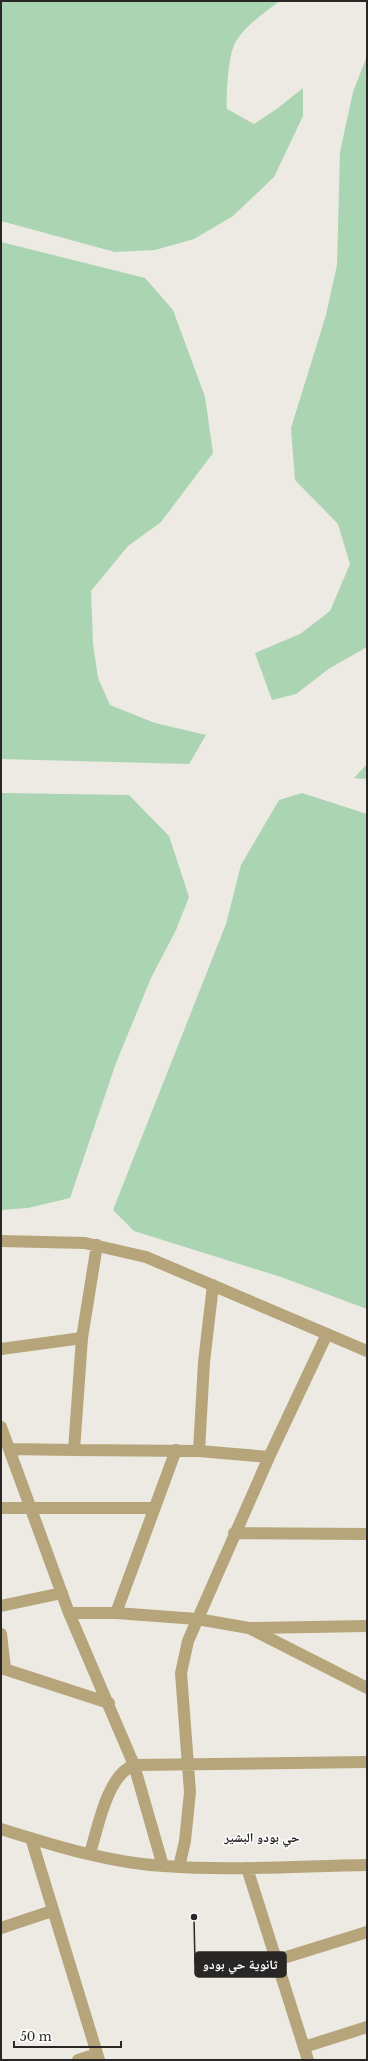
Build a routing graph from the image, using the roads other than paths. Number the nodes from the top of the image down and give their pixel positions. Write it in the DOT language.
graph roads {
  1 [pos="1,1242"];
  2 [pos="97,1245"];
  3 [pos="213,1284"];
  4 [pos="327,1334"];
  5 [pos="82,1338"];
  6 [pos="1,1349"];
  7 [pos="367,1351"];
  8 [pos="1,1427"];
  9 [pos="9,1449"];
  10 [pos="74,1450"];
  11 [pos="176,1450"];
  12 [pos="199,1451"];
  13 [pos="269,1457"];
  14 [pos="29,1507"];
  15 [pos="1,1508"];
  16 [pos="154,1508"];
  17 [pos="234,1533"];
  18 [pos="367,1534"];
  19 [pos="62,1593"];
  20 [pos="1,1606"];
  21 [pos="70,1613"];
  22 [pos="116,1613"];
  23 [pos="197,1619"];
  24 [pos="367,1626"];
  25 [pos="249,1628"];
  26 [pos="1,1634"];
  27 [pos="3,1668"];
  28 [pos="367,1688"];
  29 [pos="109,1703"];
  30 [pos="367,1762"];
  31 [pos="188,1763"];
  32 [pos="134,1765"];
  33 [pos="1,1829"];
  34 [pos="31,1838"];
  35 [pos="90,1853"];
  36 [pos="367,1865"];
  37 [pos="163,1866"];
  38 [pos="178,1867"];
  39 [pos="247,1868"];
  40 [pos="52,1911"];
  41 [pos="1,1928"];
  42 [pos="367,1932"];
  43 [pos="277,1960"];
  44 [pos="367,2027"];
  45 [pos="304,2047"];
  46 [pos="98,2057"];
  47 [pos="78,2060"];
  48 [pos="308,2060"];
  1 -- 2 [label="street"];
  2 -- 3 [label="street"];
  2 -- 5 [label="street"];
  3 -- 4 [label="street"];
  3 -- 12 [label="street"];
  4 -- 7 [label="street"];
  4 -- 13 [label="street"];
  5 -- 6 [label="street"];
  5 -- 10 [label="street"];
  8 -- 9 [label="street"];
  9 -- 10 [label="street"];
  9 -- 14 [label="street"];
  10 -- 11 [label="street"];
  11 -- 12 [label="street"];
  11 -- 16 [label="street"];
  12 -- 13 [label="street"];
  13 -- 17 [label="street"];
  14 -- 15 [label="street"];
  14 -- 16 [label="street"];
  14 -- 19 [label="street"];
  16 -- 22 [label="street"];
  17 -- 18 [label="street"];
  17 -- 23 [label="street"];
  19 -- 20 [label="street"];
  19 -- 21 [label="street"];
  21 -- 22 [label="street"];
  21 -- 29 [label="street"];
  22 -- 23 [label="street"];
  23 -- 25 [label="street"];
  23 -- 31 [label="street"];
  24 -- 25 [label="street"];
  25 -- 28 [label="street"];
  26 -- 27 [label="street"];
  27 -- 29 [label="street"];
  29 -- 32 [label="street"];
  30 -- 31 [label="street"];
  31 -- 32 [label="street"];
  31 -- 38 [label="street"];
  32 -- 35 [label="street"];
  32 -- 37 [label="street"];
  33 -- 34 [label="street"];
  34 -- 35 [label="street"];
  34 -- 40 [label="street"];
  35 -- 37 [label="street"];
  36 -- 39 [label="street"];
  37 -- 38 [label="street"];
  38 -- 39 [label="street"];
  39 -- 43 [label="street"];
  40 -- 41 [label="street"];
  40 -- 46 [label="street"];
  42 -- 43 [label="street"];
  43 -- 45 [label="street"];
  44 -- 45 [label="street"];
  45 -- 48 [label="street"];
  46 -- 47 [label="street"];
}
